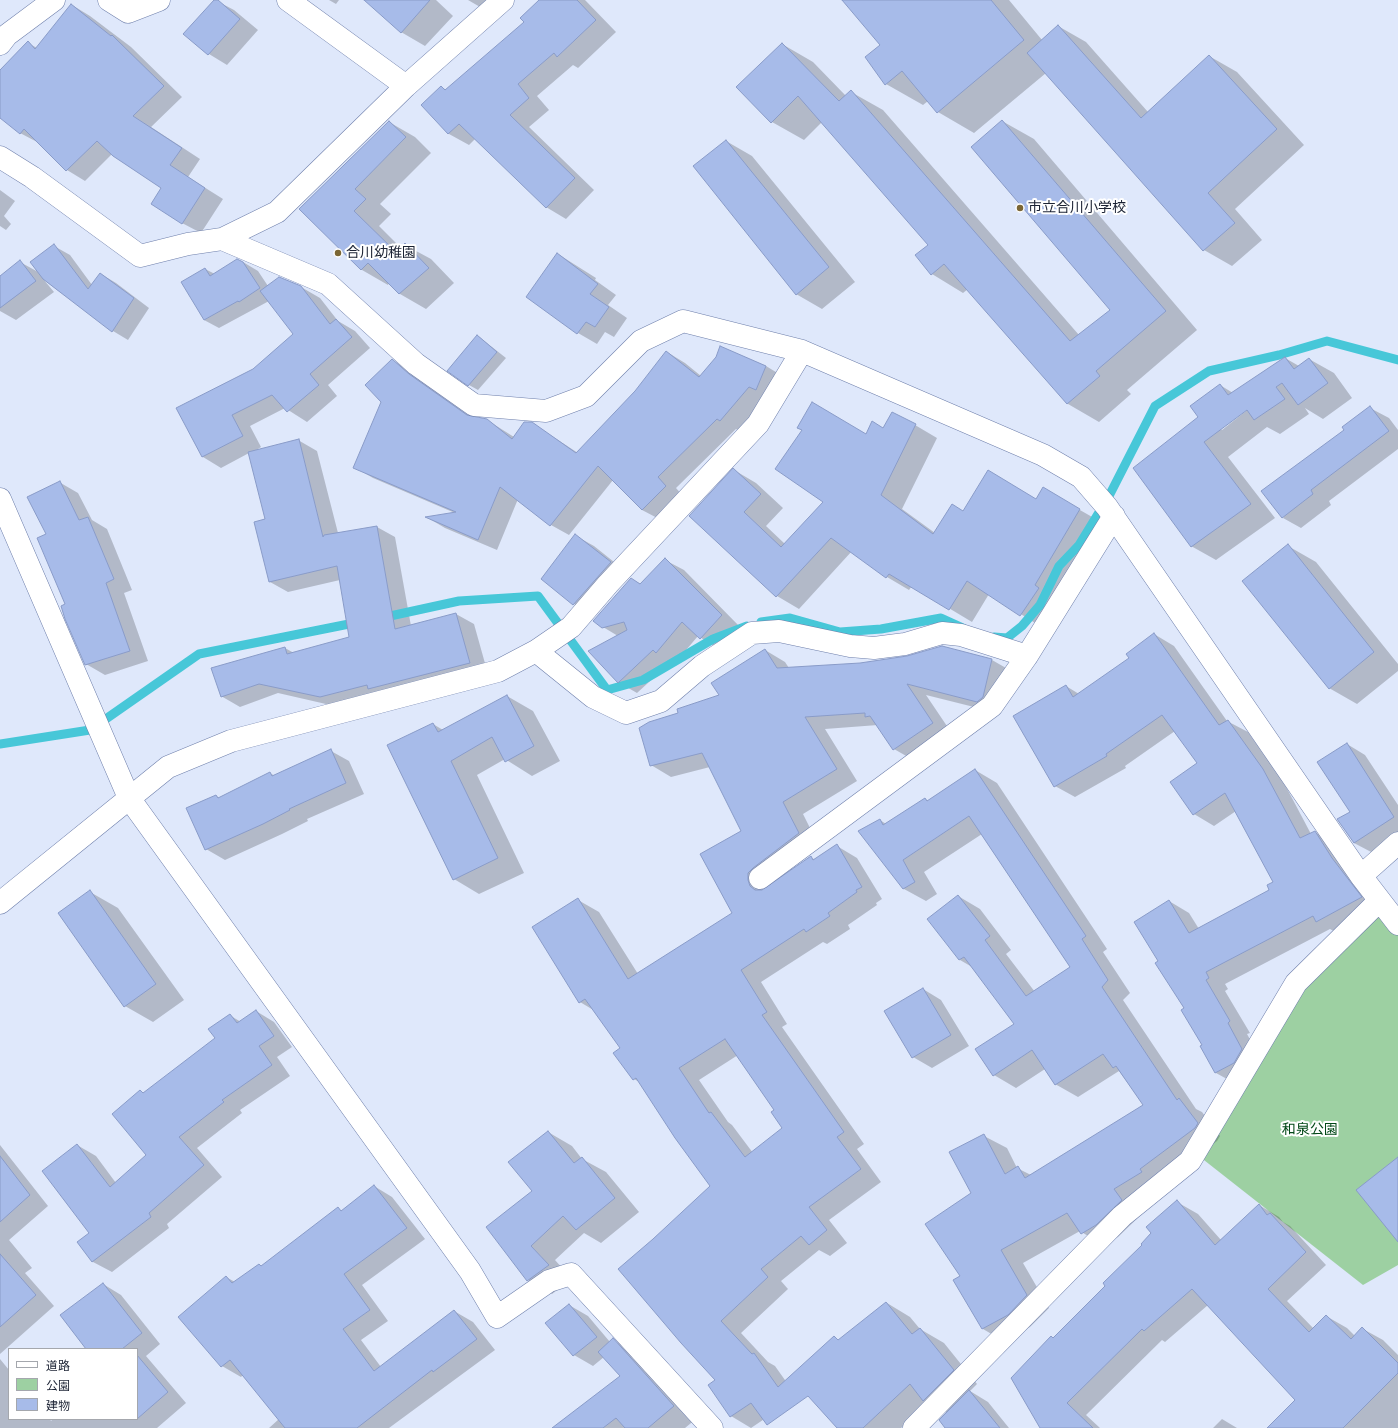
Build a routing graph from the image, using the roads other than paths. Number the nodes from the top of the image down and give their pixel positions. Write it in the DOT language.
graph roads {
  1 [pos="54,0"];
  2 [pos="109,0"];
  3 [pos="159,0"];
  4 [pos="288,0"];
  5 [pos="503,0"];
  6 [pos="0,44"];
  7 [pos="406,86"];
  8 [pos="0,157"];
  9 [pos="222,239"];
  10 [pos="802,351"];
  11 [pos="0,499"];
  12 [pos="1110,511"];
  13 [pos="536,651"];
  14 [pos="1027,656"];
  15 [pos="129,798"];
  16 [pos="1398,843"];
  17 [pos="1361,876"];
  18 [pos="760,878"];
  19 [pos="1379,901"];
  20 [pos="0,903"];
  21 [pos="1398,924"];
  22 [pos="712,1428"];
  23 [pos="914,1428"];
  1 -- 6 [label="street"];
  2 -- 3 [label="street"];
  4 -- 7 [label="street"];
  5 -- 7 [label="street"];
  7 -- 9 [label="street"];
  8 -- 9 [label="street"];
  9 -- 10 [label="street"];
  10 -- 12 [label="street"];
  10 -- 13 [label="street"];
  11 -- 15 [label="street"];
  12 -- 14 [label="street"];
  12 -- 17 [label="street"];
  13 -- 14 [label="street"];
  13 -- 15 [label="street"];
  14 -- 18 [label="street"];
  15 -- 20 [label="street"];
  15 -- 22 [label="street"];
  16 -- 17 [label="street"];
  17 -- 19 [label="street"];
  19 -- 21 [label="street"];
  19 -- 23 [label="street"];
}
